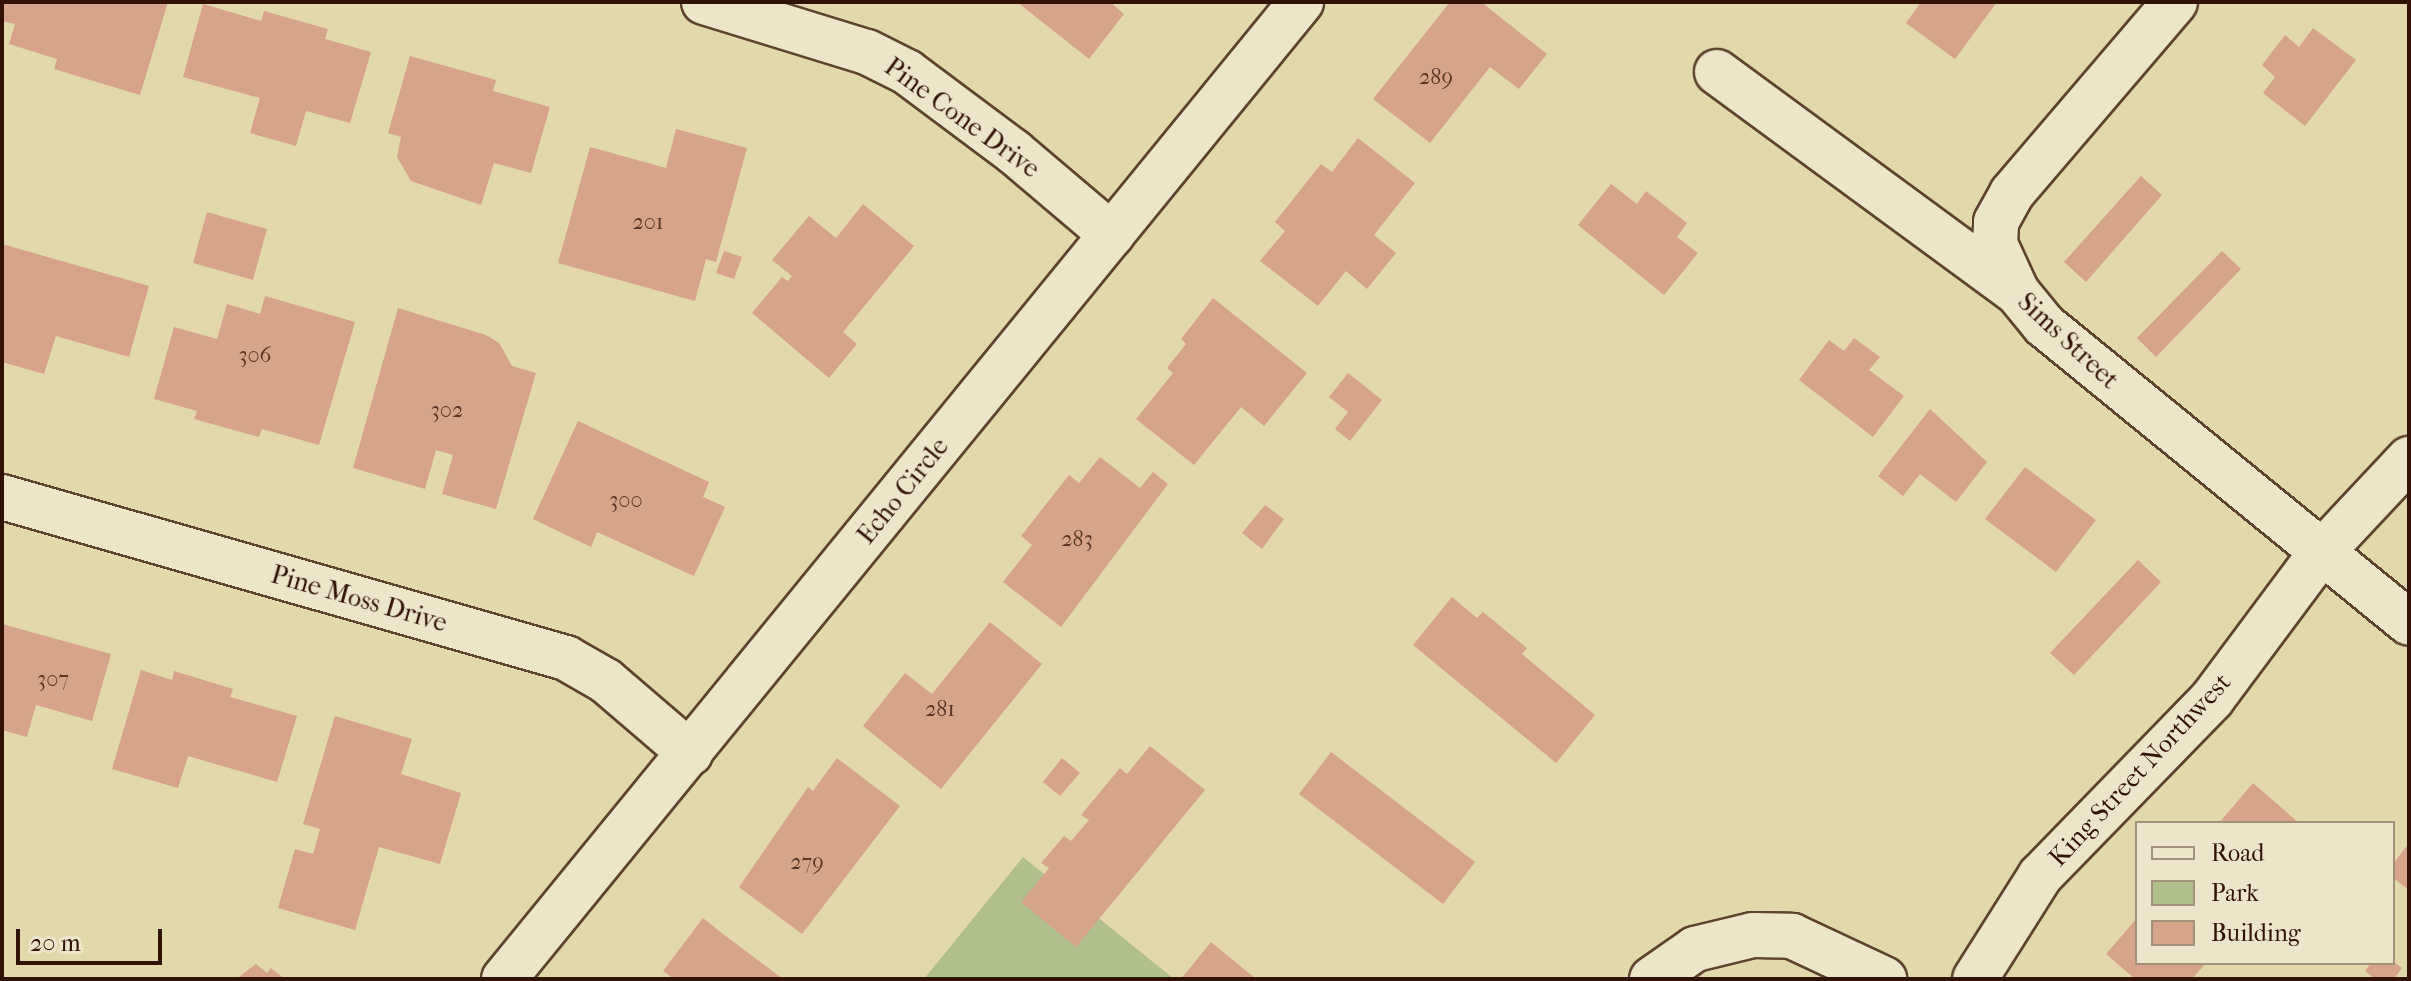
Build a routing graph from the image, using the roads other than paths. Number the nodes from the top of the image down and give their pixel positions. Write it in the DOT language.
graph roads {
  1 [pos="704,2"];
  2 [pos="1301,2"];
  3 [pos="2175,2"];
  4 [pos="1717,72"];
  5 [pos="1112,235"];
  6 [pos="2017,292"];
  7 [pos="2409,459"];
  8 [pos="2,497"];
  9 [pos="2321,553"];
  10 [pos="2409,623"];
  11 [pos="690,753"];
  12 [pos="504,979"];
  13 [pos="1652,979"];
  14 [pos="1884,979"];
  15 [pos="1975,979"];
  1 -- 5 [label="street, Pine Cone Drive"];
  2 -- 5 [label="street, Echo Circle"];
  3 -- 6 [label="street"];
  4 -- 6 [label="street, Sims Street"];
  5 -- 11 [label="street, Echo Circle"];
  6 -- 9 [label="street, Sims Street"];
  7 -- 9 [label="street, King Street Northwest"];
  8 -- 11 [label="street, Pine Moss Drive"];
  9 -- 10 [label="street, Sims Street"];
  9 -- 15 [label="street, King Street Northwest"];
  11 -- 12 [label="street, Echo Circle"];
  13 -- 14 [label="street"];
}
